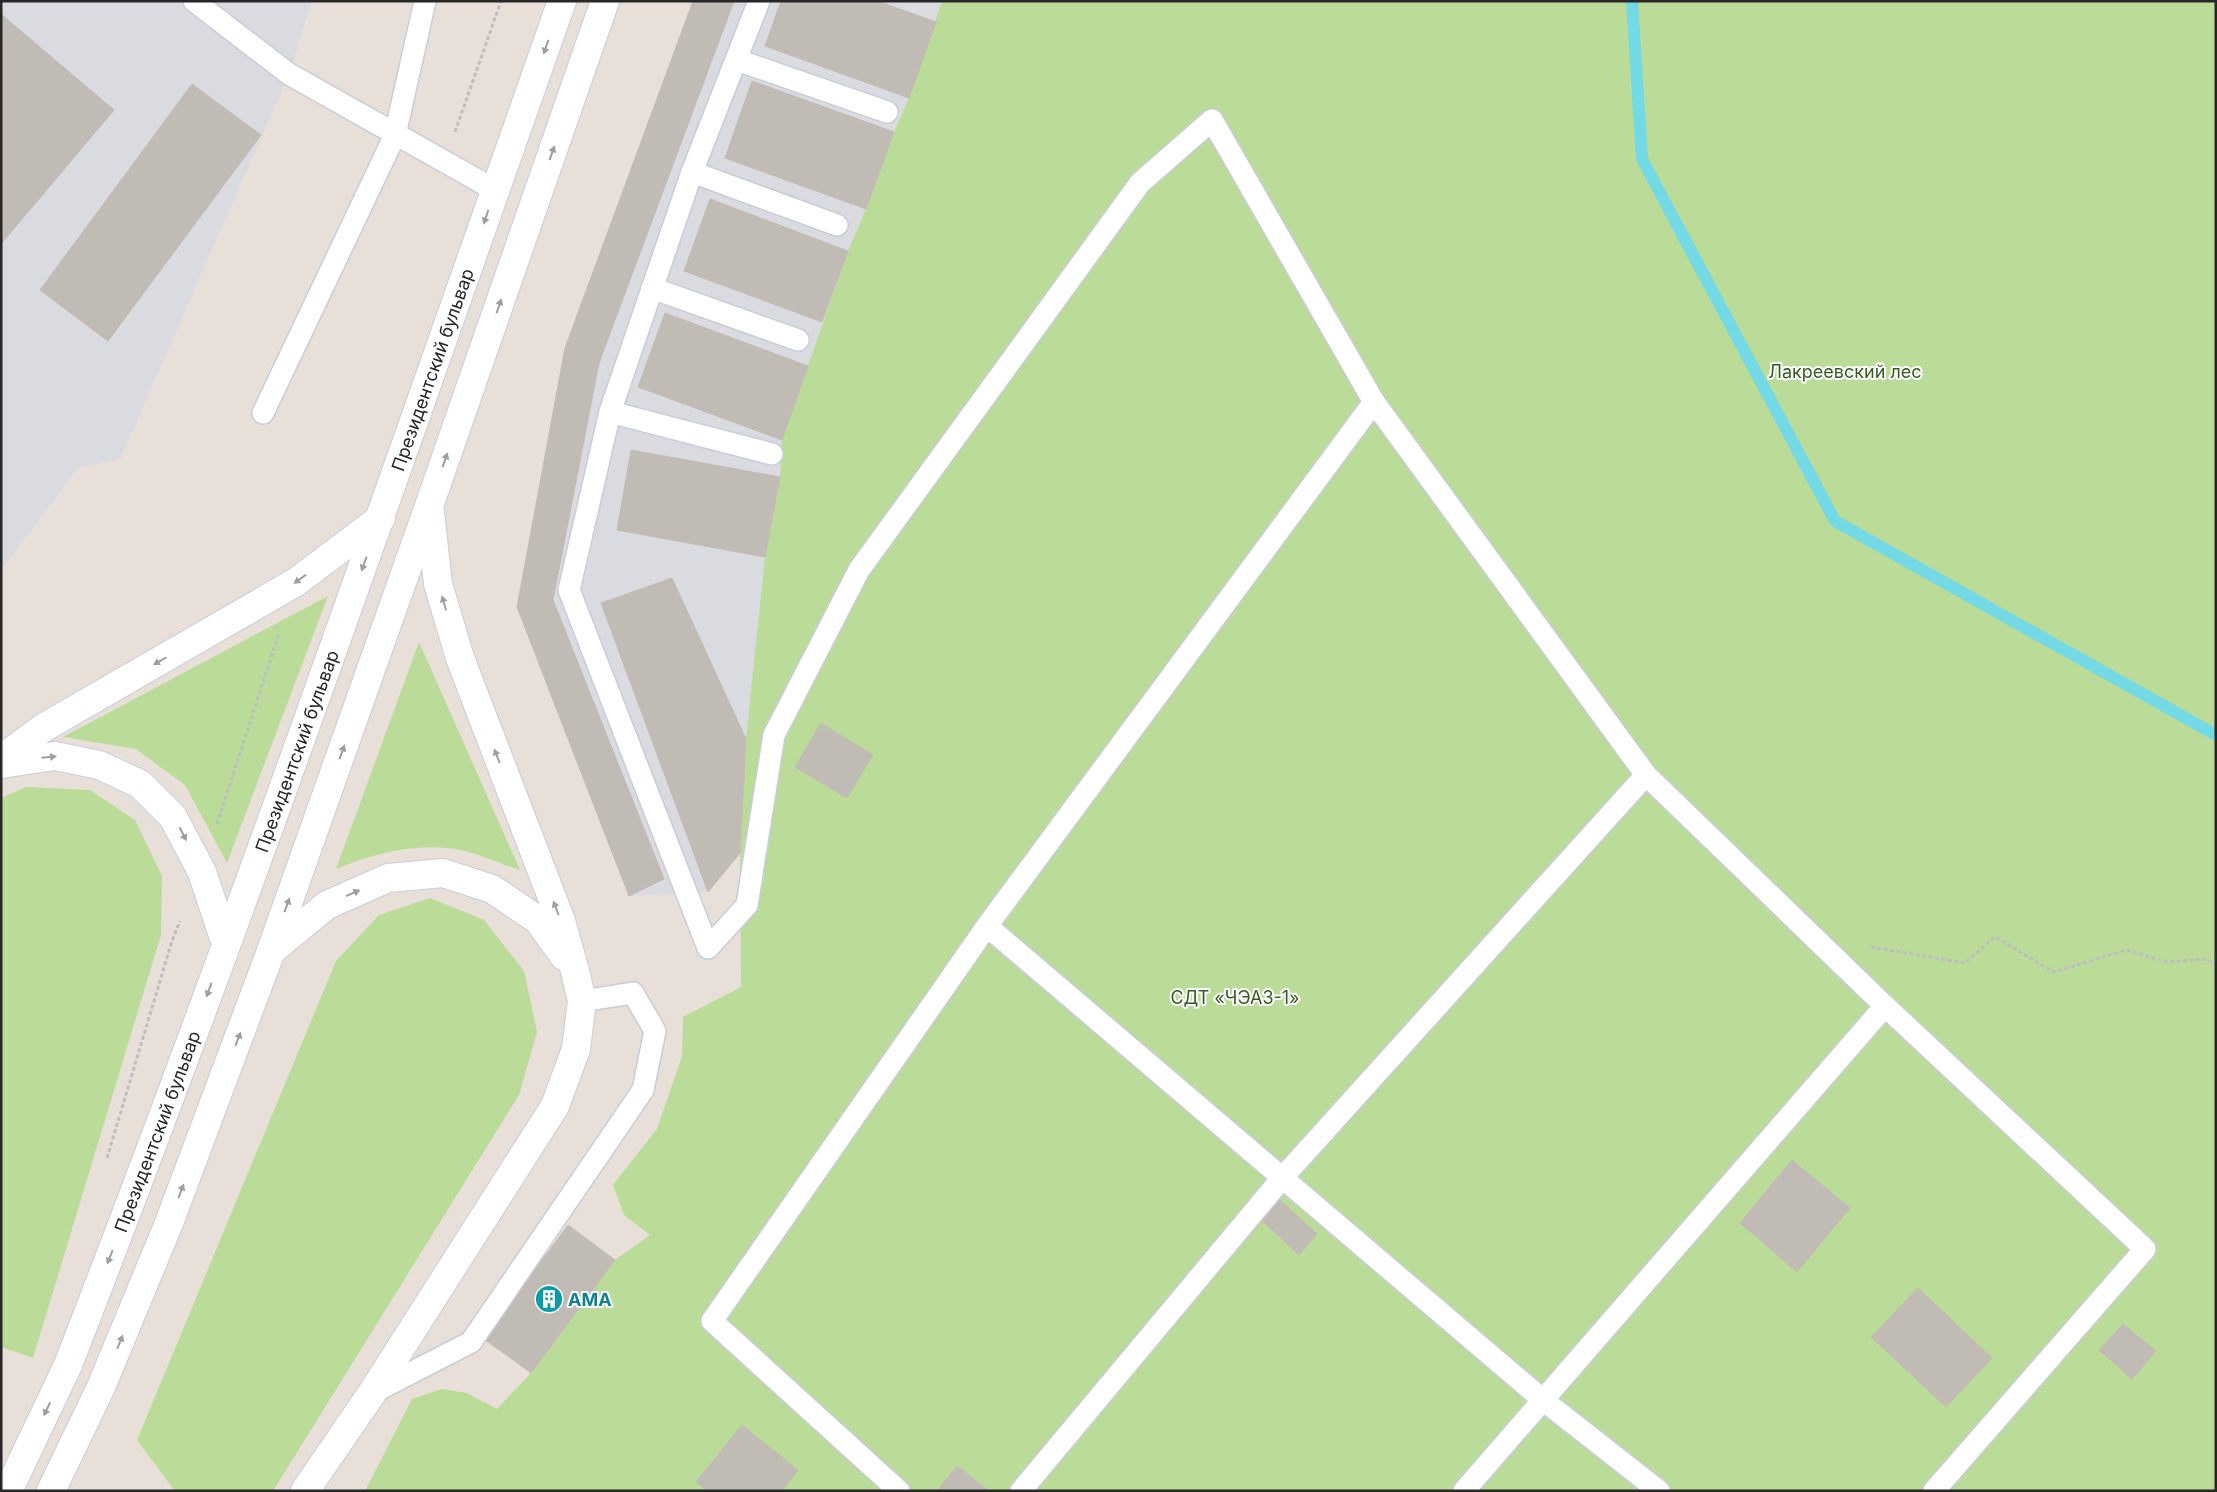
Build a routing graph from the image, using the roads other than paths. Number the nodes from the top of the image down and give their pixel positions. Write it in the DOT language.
graph roads {
  1 [pos="194,1"];
  2 [pos="425,1"];
  3 [pos="562,1"];
  4 [pos="605,1"];
  5 [pos="759,1"];
  6 [pos="737,60"];
  7 [pos="887,112"];
  8 [pos="395,135"];
  9 [pos="692,172"];
  10 [pos="495,190"];
  11 [pos="837,225"];
  12 [pos="652,288"];
  13 [pos="798,340"];
  14 [pos="1374,402"];
  15 [pos="610,412"];
  16 [pos="264,413"];
  17 [pos="772,454"];
  18 [pos="429,506"];
  19 [pos="381,518"];
  20 [pos="1,759"];
  21 [pos="1,764"];
  22 [pos="1646,775"];
  23 [pos="987,926"];
  24 [pos="226,944"];
  25 [pos="271,951"];
  26 [pos="575,971"];
  27 [pos="582,1001"];
  28 [pos="1885,1006"];
  29 [pos="1284,1177"];
  30 [pos="372,1393"];
  31 [pos="1543,1400"];
  32 [pos="8,1491"];
  33 [pos="51,1491"];
  34 [pos="305,1491"];
  35 [pos="899,1491"];
  36 [pos="1021,1491"];
  37 [pos="1464,1491"];
  38 [pos="1659,1491"];
  39 [pos="1934,1491"];
  1 -- 8 [label="lane"];
  2 -- 8 [label="lane"];
  3 -- 10 [label="main road, Президентский бульвар, one-way"];
  18 -- 4 [label="main road, one-way"];
  5 -- 6 [label="lane"];
  6 -- 7 [label="lane"];
  6 -- 9 [label="lane"];
  8 -- 10 [label="lane"];
  8 -- 16 [label="lane"];
  9 -- 11 [label="lane"];
  9 -- 12 [label="lane"];
  10 -- 19 [label="main road, Президентский бульвар, one-way"];
  12 -- 13 [label="lane"];
  12 -- 15 [label="lane"];
  14 -- 15 [label="lane"];
  14 -- 22 [label="lane"];
  14 -- 23 [label="lane"];
  15 -- 17 [label="lane"];
  25 -- 18 [label="main road, one-way"];
  26 -- 18 [label="main road, one-way"];
  19 -- 20 [label="main road, one-way"];
  19 -- 24 [label="main road, Президентский бульвар, one-way"];
  21 -- 24 [label="main road, one-way"];
  22 -- 28 [label="lane"];
  22 -- 29 [label="lane"];
  23 -- 29 [label="lane"];
  23 -- 35 [label="lane"];
  24 -- 32 [label="main road, Президентский бульвар, one-way, bridge"];
  25 -- 26 [label="main road, one-way"];
  33 -- 25 [label="main road, one-way"];
  26 -- 27 [label="main road"];
  27 -- 30 [label="main road"];
  27 -- 30 [label="lane"];
  28 -- 31 [label="lane"];
  28 -- 39 [label="lane"];
  29 -- 31 [label="lane"];
  29 -- 36 [label="lane"];
  30 -- 34 [label="main road"];
  31 -- 37 [label="lane"];
  31 -- 38 [label="lane"];
}
